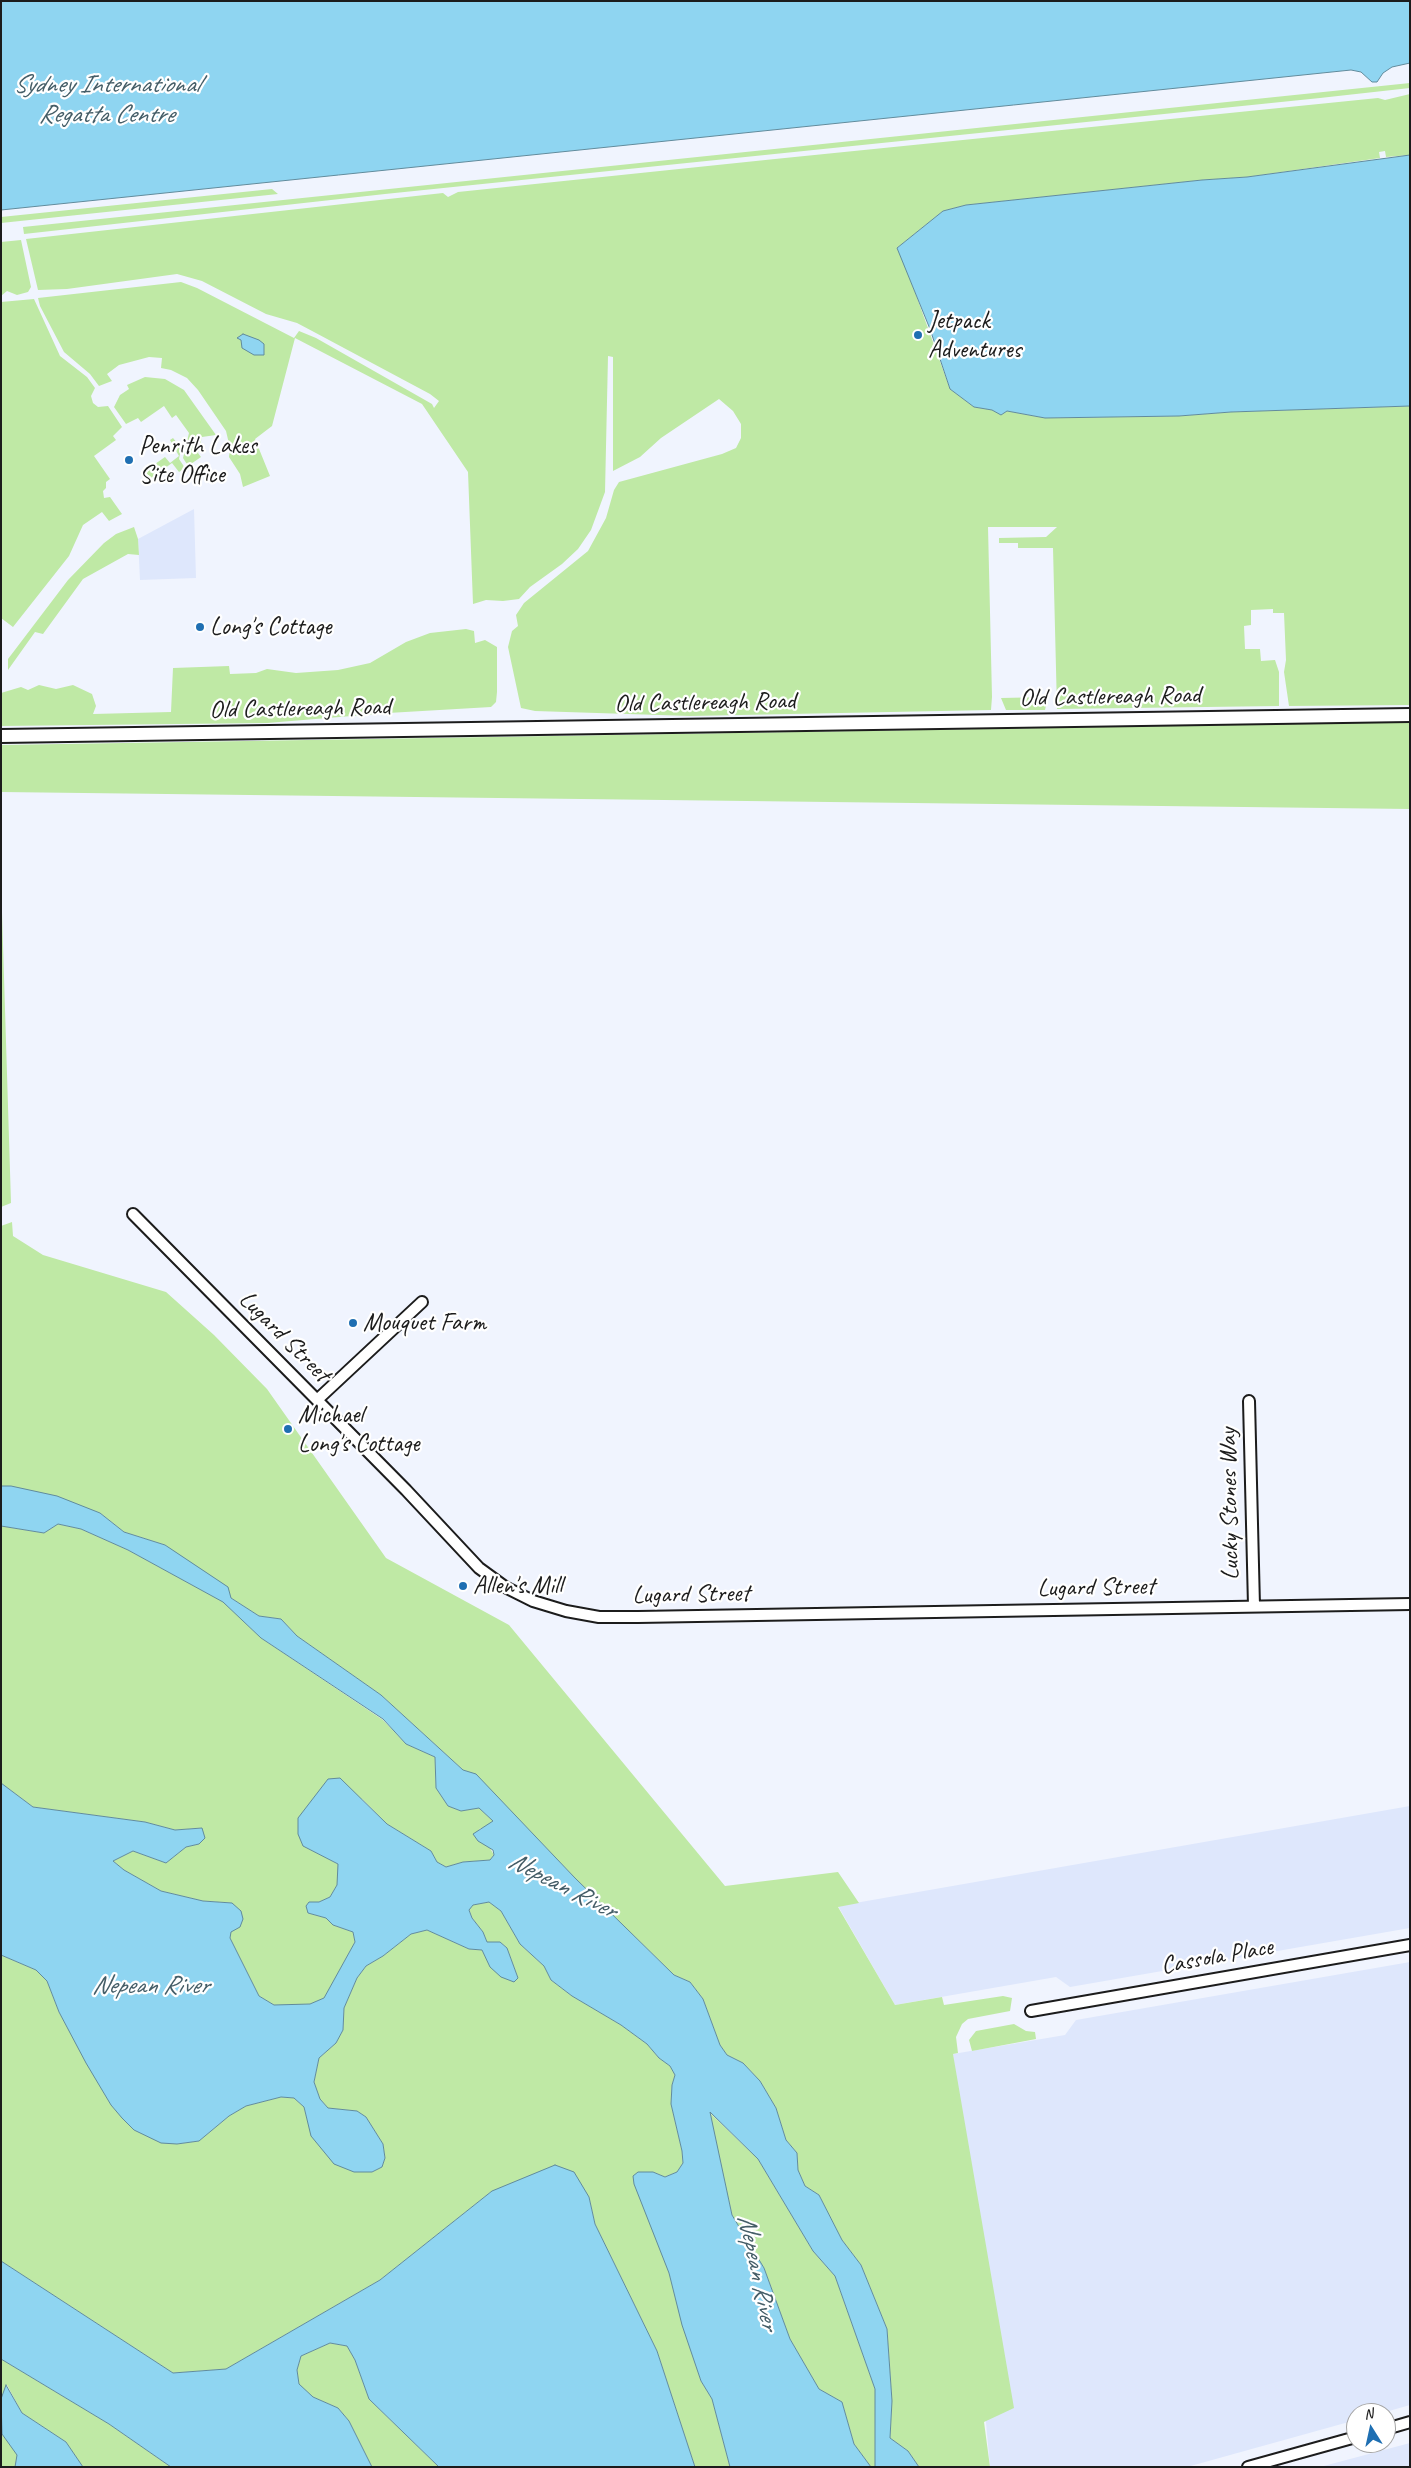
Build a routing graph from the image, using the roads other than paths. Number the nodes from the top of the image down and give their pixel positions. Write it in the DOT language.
graph roads {
  1 [pos="1410,715"];
  2 [pos="1,736"];
  3 [pos="133,1214"];
  4 [pos="422,1302"];
  5 [pos="317,1400"];
  6 [pos="1249,1401"];
  7 [pos="1410,1604"];
  8 [pos="1254,1606"];
  9 [pos="1410,1945"];
  10 [pos="1031,2011"];
  11 [pos="1410,2422"];
  12 [pos="1396,2426"];
  13 [pos="1346,2440"];
  14 [pos="1248,2467"];
  1 -- 2 [label="street, Old Castlereagh Road"];
  3 -- 5 [label="street, Lugard Street"];
  4 -- 5 [label="street"];
  5 -- 8 [label="street, Lugard Street"];
  6 -- 8 [label="street, Lucky Stones Way"];
  7 -- 8 [label="street, Lugard Street"];
  9 -- 10 [label="street, Cassola Place"];
  11 -- 12 [label="street"];
  13 -- 14 [label="street"];
}
